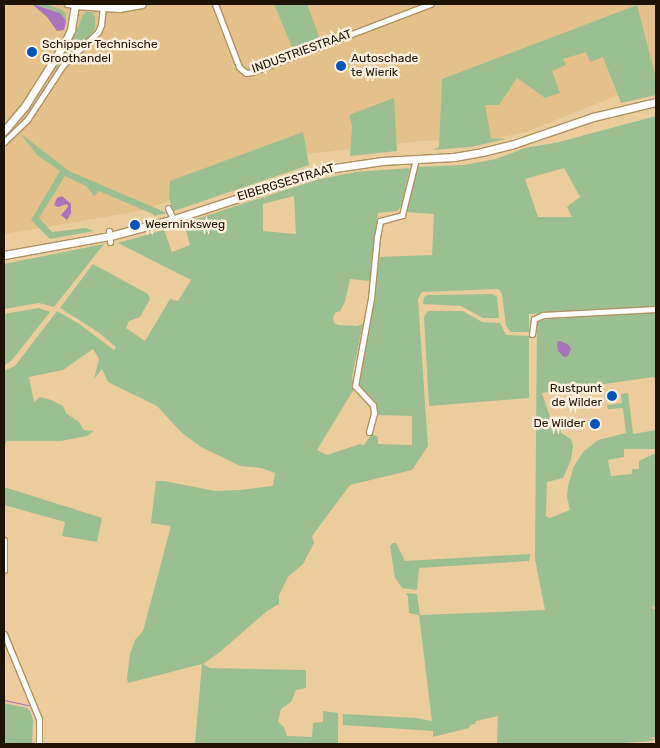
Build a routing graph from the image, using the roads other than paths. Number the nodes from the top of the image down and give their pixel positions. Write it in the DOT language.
graph roads {
  1 [pos="67,4"];
  2 [pos="75,4"];
  3 [pos="142,4"];
  4 [pos="215,4"];
  5 [pos="430,4"];
  6 [pos="102,7"];
  7 [pos="656,102"];
  8 [pos="4,131"];
  9 [pos="4,142"];
  10 [pos="416,159"];
  11 [pos="168,208"];
  12 [pos="175,222"];
  13 [pos="4,255"];
  14 [pos="656,308"];
  15 [pos="532,334"];
  16 [pos="369,432"];
  17 [pos="4,540"];
  18 [pos="4,570"];
  19 [pos="4,634"];
  20 [pos="39,744"];
  1 -- 2 [label="street"];
  2 -- 6 [label="main road"];
  2 -- 8 [label="main road"];
  3 -- 6 [label="main road"];
  4 -- 5 [label="street, INDUSTRIESTRAAT"];
  6 -- 9 [label="street"];
  7 -- 10 [label="main road, EIBERGSESTRAAT"];
  10 -- 12 [label="main road, EIBERGSESTRAAT"];
  10 -- 16 [label="street"];
  11 -- 12 [label="street"];
  12 -- 13 [label="main road, EIBERGSESTRAAT"];
  14 -- 15 [label="street"];
  17 -- 18 [label="street"];
  19 -- 20 [label="street"];
}
